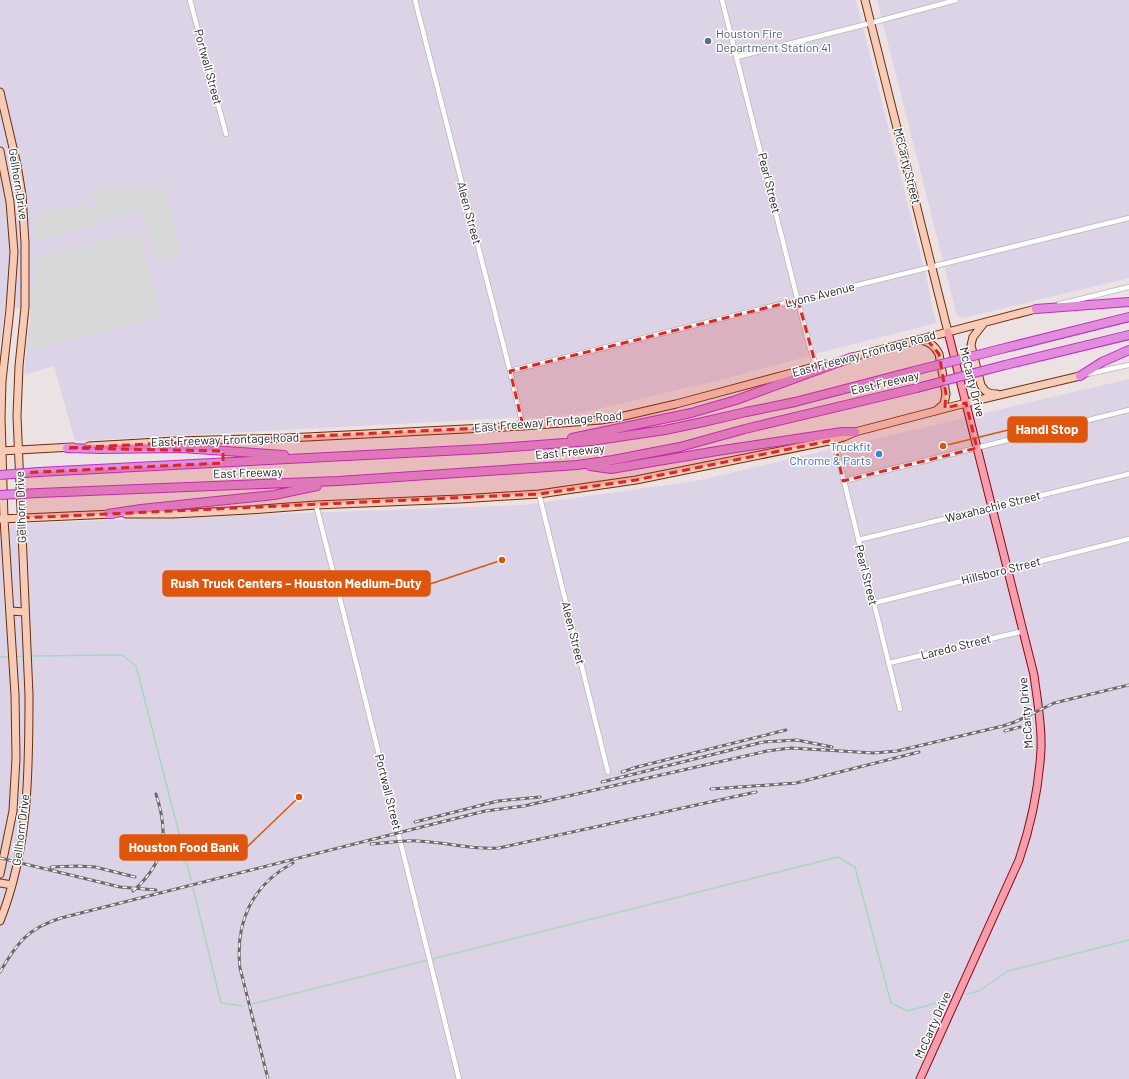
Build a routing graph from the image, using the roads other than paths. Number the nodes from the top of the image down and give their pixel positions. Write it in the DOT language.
graph roads {
  1 [pos="190,0"];
  2 [pos="415,0"];
  3 [pos="722,0"];
  4 [pos="865,0"];
  5 [pos="956,0"];
  6 [pos="871,23"];
  7 [pos="737,57"];
  8 [pos="0,93"];
  9 [pos="226,134"];
  10 [pos="0,151"];
  11 [pos="1129,218"];
  12 [pos="933,267"];
  13 [pos="1129,287"];
  14 [pos="798,300"];
  15 [pos="1129,302"];
  16 [pos="1036,309"];
  17 [pos="1129,317"];
  18 [pos="984,322"];
  19 [pos="948,332"];
  20 [pos="1129,335"];
  21 [pos="915,340"];
  22 [pos="1129,350"];
  23 [pos="5,356"];
  24 [pos="853,357"];
  25 [pos="19,359"];
  26 [pos="1129,365"];
  27 [pos="816,366"];
  28 [pos="510,371"];
  29 [pos="1080,376"];
  30 [pos="1003,394"];
  31 [pos="966,403"];
  32 [pos="937,410"];
  33 [pos="1129,410"];
  34 [pos="523,426"];
  35 [pos="855,432"];
  36 [pos="834,440"];
  37 [pos="531,446"];
  38 [pos="67,448"];
  39 [pos="977,448"];
  40 [pos="1,450"];
  41 [pos="18,450"];
  42 [pos="323,457"];
  43 [pos="577,465"];
  44 [pos="1129,474"];
  45 [pos="0,475"];
  46 [pos="338,481"];
  47 [pos="844,481"];
  48 [pos="539,494"];
  49 [pos="0,495"];
  50 [pos="316,505"];
  51 [pos="993,507"];
  52 [pos="108,514"];
  53 [pos="21,518"];
  54 [pos="2,519"];
  55 [pos="1129,539"];
  56 [pos="858,540"];
  57 [pos="1008,569"];
  58 [pos="874,604"];
  59 [pos="10,611"];
  60 [pos="25,612"];
  61 [pos="1024,631"];
  62 [pos="889,663"];
  63 [pos="15,695"];
  64 [pos="29,695"];
  65 [pos="900,709"];
  66 [pos="16,744"];
  67 [pos="28,745"];
  68 [pos="608,772"];
  69 [pos="13,811"];
  70 [pos="25,814"];
  71 [pos="0,874"];
  72 [pos="0,883"];
  73 [pos="12,885"];
  74 [pos="0,921"];
  75 [pos="459,1079"];
  76 [pos="920,1079"];
  1 -- 9 [label="street, Portwall Street"];
  2 -- 28 [label="street, Aleen Street"];
  3 -- 7 [label="street, Pearl Street"];
  4 -- 6 [label="main road, McCarty Street"];
  5 -- 6 [label="street"];
  6 -- 7 [label="street"];
  6 -- 12 [label="main road, McCarty Street"];
  7 -- 14 [label="street, Pearl Street"];
  8 -- 25 [label="main road, Gellhorn Drive"];
  10 -- 23 [label="main road, Gellhorn Drive"];
  11 -- 12 [label="street, Lyons Avenue"];
  12 -- 14 [label="street, Lyons Avenue"];
  12 -- 19 [label="main road, McCarty Street"];
  13 -- 16 [label="street, East Freeway Frontage Road"];
  14 -- 27 [label="street, Pearl Street"];
  14 -- 28 [label="street, Lyons Avenue"];
  15 -- 16 [label="highway"];
  16 -- 18 [label="main road, East Freeway Frontage Road"];
  17 -- 37 [label="highway, East Freeway, bridge"];
  18 -- 19 [label="main road, East Freeway Frontage Road"];
  18 -- 30 [label="main road"];
  19 -- 21 [label="main road, East Freeway Frontage Road"];
  19 -- 31 [label="main road, McCarty Drive"];
  20 -- 43 [label="highway, East Freeway, bridge"];
  21 -- 24 [label="main road, East Freeway Frontage Road"];
  21 -- 32 [label="main road"];
  22 -- 29 [label="highway"];
  23 -- 25 [label="main road"];
  23 -- 40 [label="main road, Gellhorn Drive"];
  24 -- 27 [label="main road, East Freeway Frontage Road"];
  24 -- 37 [label="highway"];
  25 -- 41 [label="main road, Gellhorn Drive"];
  26 -- 29 [label="street"];
  27 -- 34 [label="main road, East Freeway Frontage Road"];
  28 -- 34 [label="street, Aleen Street"];
  29 -- 30 [label="main road"];
  30 -- 31 [label="main road"];
  31 -- 32 [label="main road"];
  31 -- 39 [label="main road, McCarty Drive"];
  32 -- 35 [label="main road"];
  33 -- 39 [label="street"];
  34 -- 38 [label="main road, East Freeway Frontage Road"];
  35 -- 36 [label="main road"];
  35 -- 43 [label="highway"];
  36 -- 47 [label="street, Pearl Street"];
  36 -- 48 [label="main road"];
  37 -- 42 [label="highway, East Freeway"];
  38 -- 41 [label="main road, East Freeway Frontage Road"];
  38 -- 42 [label="highway"];
  39 -- 47 [label="street"];
  39 -- 51 [label="main road, McCarty Drive"];
  40 -- 41 [label="main road, East Freeway Frontage Road"];
  40 -- 54 [label="main road, Gellhorn Drive"];
  41 -- 53 [label="main road, Gellhorn Drive"];
  42 -- 45 [label="highway, East Freeway, bridge"];
  43 -- 46 [label="highway, East Freeway"];
  44 -- 51 [label="street, Waxahachie Street"];
  46 -- 49 [label="highway, East Freeway, bridge"];
  46 -- 52 [label="highway"];
  47 -- 56 [label="street, Pearl Street"];
  48 -- 50 [label="main road"];
  48 -- 68 [label="street, Aleen Street"];
  50 -- 52 [label="main road"];
  50 -- 75 [label="street, Portwall Street"];
  51 -- 56 [label="street, Waxahachie Street"];
  51 -- 57 [label="main road, McCarty Drive"];
  52 -- 53 [label="main road"];
  53 -- 54 [label="main road"];
  53 -- 60 [label="main road, Gellhorn Drive"];
  54 -- 59 [label="main road, Gellhorn Drive"];
  55 -- 57 [label="street, Hillsboro Street"];
  56 -- 58 [label="street, Pearl Street"];
  57 -- 58 [label="street, Hillsboro Street"];
  57 -- 61 [label="main road, McCarty Drive"];
  58 -- 62 [label="street, Pearl Street"];
  59 -- 60 [label="main road"];
  59 -- 63 [label="main road, Gellhorn Drive"];
  60 -- 64 [label="main road, Gellhorn Drive"];
  61 -- 62 [label="street, Laredo Street"];
  61 -- 76 [label="main road, McCarty Drive"];
  62 -- 65 [label="street, Pearl Street"];
  63 -- 64 [label="main road"];
  63 -- 66 [label="main road, Gellhorn Drive"];
  64 -- 67 [label="main road, Gellhorn Drive"];
  66 -- 67 [label="main road"];
  66 -- 69 [label="main road, Gellhorn Drive"];
  67 -- 70 [label="main road, Gellhorn Drive"];
  69 -- 70 [label="main road"];
  69 -- 71 [label="main road, Gellhorn Drive"];
  70 -- 73 [label="main road, Gellhorn Drive"];
  72 -- 73 [label="main road"];
  73 -- 74 [label="main road, Gellhorn Drive"];
}
